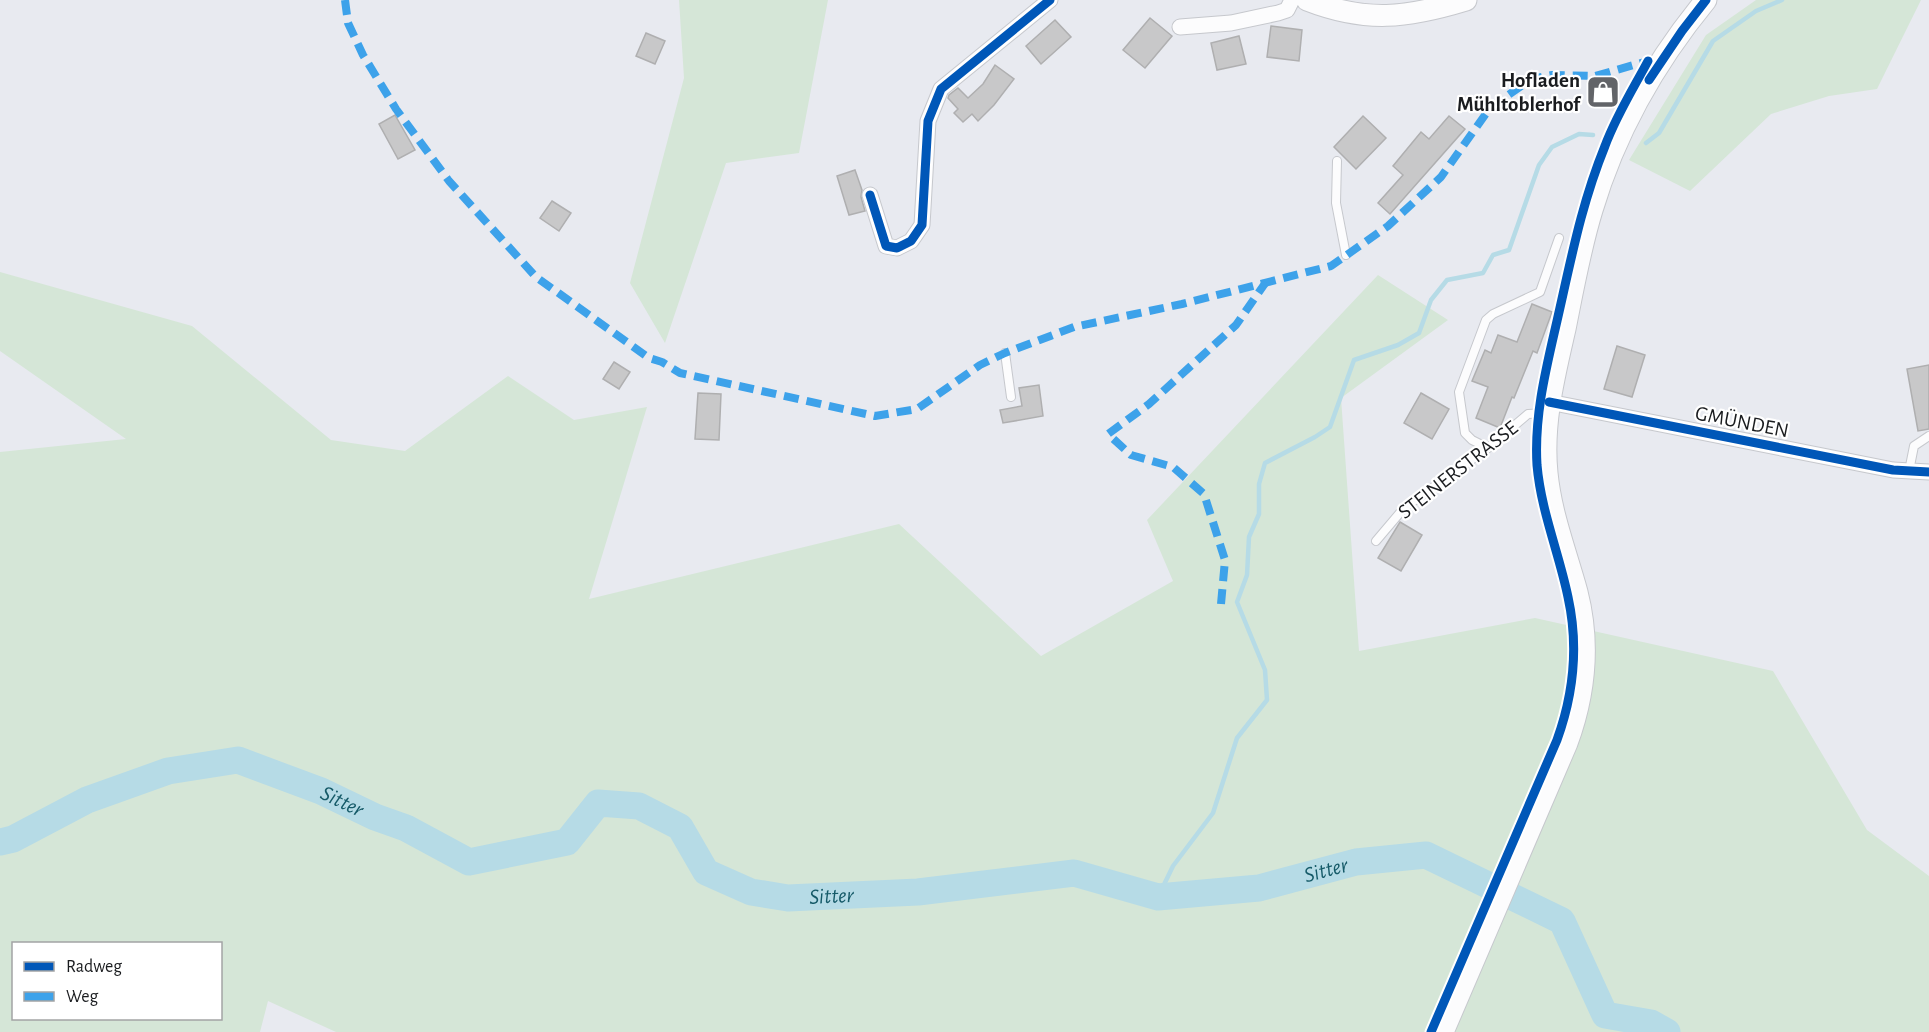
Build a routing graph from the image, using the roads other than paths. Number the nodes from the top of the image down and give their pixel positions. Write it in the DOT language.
graph roads {
  1 [pos="1050,0"];
  2 [pos="1292,0"];
  3 [pos="1306,0"];
  4 [pos="1466,0"];
  5 [pos="1706,0"];
  6 [pos="1180,27"];
  7 [pos="1337,161"];
  8 [pos="870,195"];
  9 [pos="1559,238"];
  10 [pos="1346,255"];
  11 [pos="1005,353"];
  12 [pos="1011,397"];
  13 [pos="1548,407"];
  14 [pos="1929,436"];
  15 [pos="1488,448"];
  16 [pos="1909,471"];
  17 [pos="1929,472"];
  18 [pos="1376,542"];
  19 [pos="1443,1032"];
  1 -- 8 [label="street"];
  2 -- 6 [label="street"];
  3 -- 4 [label="main road"];
  5 -- 13 [label="main road"];
  7 -- 10 [label="lane"];
  9 -- 15 [label="lane"];
  11 -- 12 [label="lane"];
  13 -- 15 [label="lane, STEINERSTRASSE"];
  13 -- 16 [label="street, GMÜNDEN"];
  13 -- 19 [label="main road"];
  14 -- 16 [label="lane"];
  15 -- 18 [label="lane, STEINERSTRASSE"];
  16 -- 17 [label="street, GMÜNDEN"];
}
